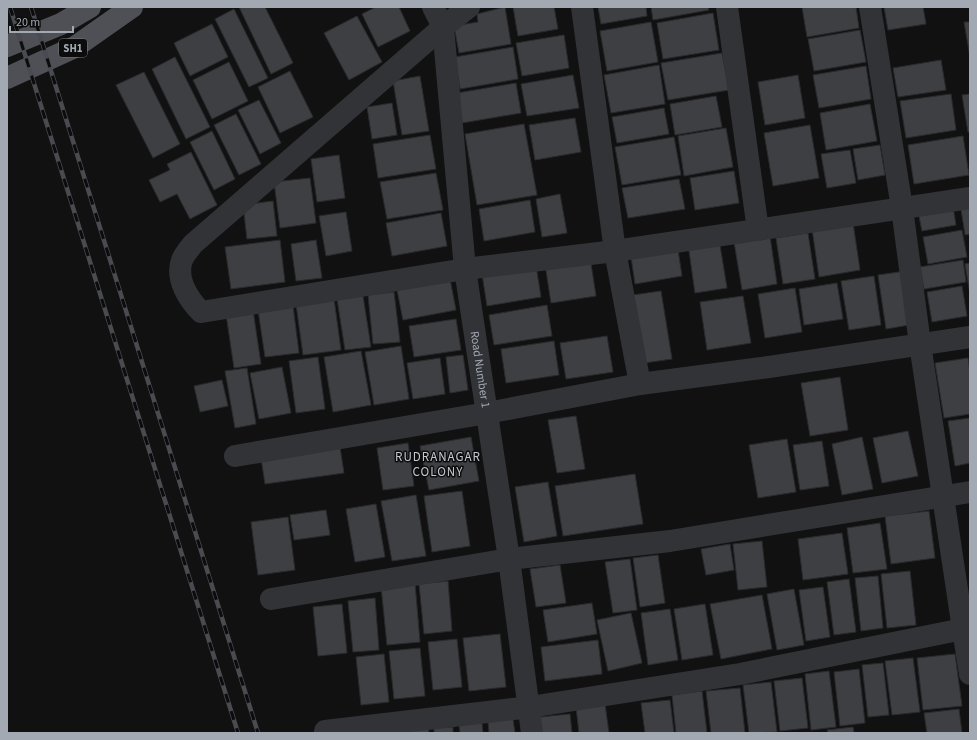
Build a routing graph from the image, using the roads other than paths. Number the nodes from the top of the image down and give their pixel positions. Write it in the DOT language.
graph roads {
  1 [pos="90,7"];
  2 [pos="132,7"];
  3 [pos="433,7"];
  4 [pos="469,7"];
  5 [pos="582,7"];
  6 [pos="726,7"];
  7 [pos="870,7"];
  8 [pos="443,27"];
  9 [pos="7,46"];
  10 [pos="7,78"];
  11 [pos="970,198"];
  12 [pos="902,208"];
  13 [pos="758,230"];
  14 [pos="615,251"];
  15 [pos="465,270"];
  16 [pos="970,337"];
  17 [pos="920,344"];
  18 [pos="640,384"];
  19 [pos="487,413"];
  20 [pos="235,456"];
  21 [pos="970,492"];
  22 [pos="944,496"];
  23 [pos="509,559"];
  24 [pos="271,599"];
  25 [pos="967,629"];
  26 [pos="970,674"];
  27 [pos="530,707"];
  28 [pos="325,731"];
  29 [pos="532,733"];
  1 -- 9 [label="main road, SH1"];
  2 -- 10 [label="main road, SH1"];
  3 -- 8 [label="street, Road Number 1"];
  4 -- 8 [label="street"];
  5 -- 14 [label="street"];
  6 -- 13 [label="street"];
  7 -- 12 [label="street"];
  8 -- 15 [label="street, Road Number 1"];
  8 -- 15 [label="street"];
  11 -- 12 [label="street"];
  12 -- 13 [label="street"];
  12 -- 17 [label="street"];
  13 -- 14 [label="street"];
  14 -- 15 [label="street"];
  14 -- 18 [label="street"];
  15 -- 19 [label="street, Road Number 1"];
  16 -- 17 [label="street"];
  17 -- 18 [label="street"];
  17 -- 22 [label="street"];
  18 -- 19 [label="street"];
  19 -- 20 [label="street"];
  19 -- 23 [label="street, Road Number 1"];
  21 -- 22 [label="street"];
  22 -- 23 [label="street"];
  22 -- 25 [label="street"];
  23 -- 24 [label="street"];
  23 -- 27 [label="street, Road Number 1"];
  25 -- 26 [label="street"];
  25 -- 27 [label="street"];
  27 -- 28 [label="street"];
  27 -- 29 [label="street, Road Number 1"];
}
